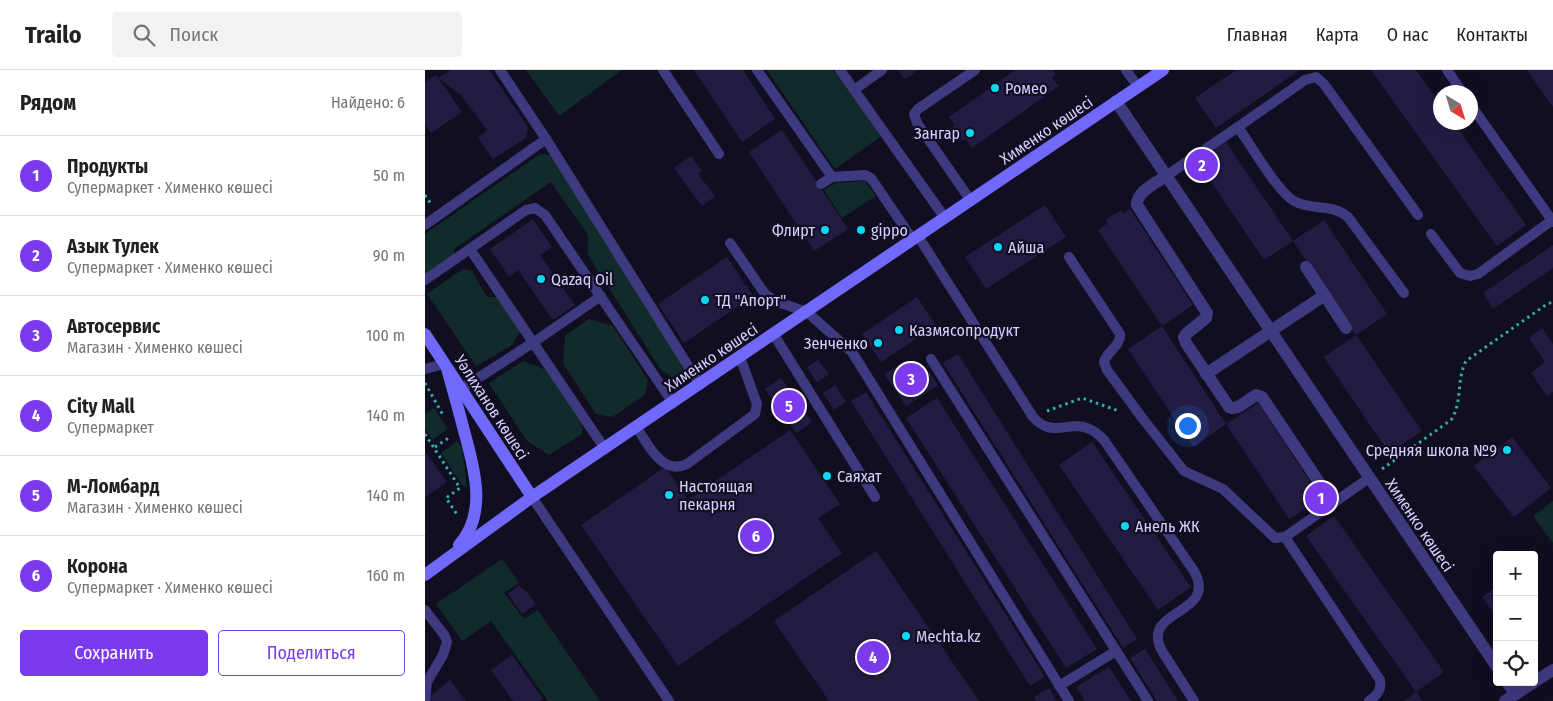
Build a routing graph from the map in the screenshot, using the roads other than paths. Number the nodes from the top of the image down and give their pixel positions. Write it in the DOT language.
graph roads {
  1 [pos="500,70"];
  2 [pos="663,70"];
  3 [pos="757,70"];
  4 [pos="840,70"];
  5 [pos="881,70"];
  6 [pos="975,70"];
  7 [pos="1126,70"];
  8 [pos="1163,70"];
  9 [pos="1447,70"];
  10 [pos="1457,85"];
  11 [pos="1138,87"];
  12 [pos="854,90"];
  13 [pos="1116,102"];
  14 [pos="1478,115"];
  15 [pos="1238,127"];
  16 [pos="546,140"];
  17 [pos="719,154"];
  18 [pos="1166,176"];
  19 [pos="831,177"];
  20 [pos="821,184"];
  21 [pos="971,201"];
  22 [pos="1418,216"];
  23 [pos="945,218"];
  24 [pos="1552,221"];
  25 [pos="425,225"];
  26 [pos="1431,234"];
  27 [pos="916,238"];
  28 [pos="730,243"];
  29 [pos="470,249"];
  30 [pos="1069,257"];
  31 [pos="1306,267"];
  32 [pos="425,280"];
  33 [pos="1404,292"];
  34 [pos="1325,295"];
  35 [pos="601,296"];
  36 [pos="807,312"];
  37 [pos="1347,328"];
  38 [pos="1271,332"];
  39 [pos="425,334"];
  40 [pos="774,335"];
  41 [pos="534,342"];
  42 [pos="740,357"];
  43 [pos="931,359"];
  44 [pos="446,366"];
  45 [pos="425,369"];
  46 [pos="1207,374"];
  47 [pos="700,385"];
  48 [pos="461,389"];
  49 [pos="673,403"];
  50 [pos="637,428"];
  51 [pos="605,449"];
  52 [pos="1369,478"];
  53 [pos="532,497"];
  54 [pos="875,497"];
  55 [pos="1333,503"];
  56 [pos="1285,537"];
  57 [pos="429,572"];
  58 [pos="425,610"];
  59 [pos="1116,651"];
  60 [pos="1493,661"];
  61 [pos="1553,670"];
  62 [pos="1538,679"];
  63 [pos="1059,686"];
  64 [pos="1528,686"];
  65 [pos="1510,698"];
  66 [pos="425,701"];
  67 [pos="669,701"];
  68 [pos="1069,701"];
  69 [pos="1148,701"];
  70 [pos="1194,701"];
  71 [pos="1369,701"];
  1 -- 16 [label="lane"];
  2 -- 17 [label="lane"];
  3 -- 19 [label="lane"];
  4 -- 12 [label="lane"];
  5 -- 12 [label="lane"];
  6 -- 21 [label="lane"];
  7 -- 11 [label="lane"];
  8 -- 11 [label="main road, Хименко көшесі"];
  9 -- 10 [label="lane"];
  11 -- 13 [label="main road, Хименко көшесі"];
  12 -- 23 [label="lane"];
  13 -- 18 [label="street, Хименко көшесі"];
  13 -- 21 [label="main road, Хименко көшесі"];
  14 -- 24 [label="lane"];
  15 -- 18 [label="lane"];
  15 -- 22 [label="lane"];
  15 -- 33 [label="lane"];
  16 -- 25 [label="lane"];
  16 -- 47 [label="lane"];
  18 -- 38 [label="street, Хименко көшесі"];
  18 -- 46 [label="street"];
  19 -- 20 [label="lane"];
  19 -- 27 [label="lane"];
  21 -- 23 [label="main road, Хименко көшесі"];
  23 -- 27 [label="main road, Хименко көшесі"];
  24 -- 26 [label="lane"];
  27 -- 36 [label="main road, Хименко көшесі"];
  27 -- 70 [label="lane"];
  28 -- 36 [label="lane"];
  29 -- 32 [label="lane"];
  29 -- 35 [label="lane"];
  29 -- 41 [label="lane"];
  30 -- 56 [label="lane"];
  31 -- 34 [label="street"];
  34 -- 37 [label="street"];
  34 -- 38 [label="street"];
  35 -- 41 [label="lane"];
  35 -- 49 [label="lane"];
  36 -- 40 [label="main road, Хименко көшесі"];
  36 -- 63 [label="lane"];
  38 -- 46 [label="street"];
  38 -- 52 [label="street, Хименко көшесі"];
  39 -- 44 [label="main road, Уәлиханов көшесі"];
  40 -- 42 [label="main road, Хименко көшесі"];
  40 -- 54 [label="lane"];
  41 -- 48 [label="lane"];
  41 -- 51 [label="lane"];
  42 -- 47 [label="main road, Хименко көшесі"];
  42 -- 50 [label="lane"];
  43 -- 59 [label="lane"];
  44 -- 45 [label="lane"];
  44 -- 48 [label="main road, Уәлиханов көшесі"];
  44 -- 57 [label="main road"];
  46 -- 55 [label="street"];
  47 -- 49 [label="main road, Хименко көшесі"];
  48 -- 53 [label="main road, Уәлиханов көшесі"];
  49 -- 50 [label="main road, Хименко көшесі"];
  50 -- 51 [label="main road, Хименко көшесі"];
  51 -- 53 [label="main road, Хименко көшесі"];
  52 -- 55 [label="lane"];
  52 -- 60 [label="street, Хименко көшесі"];
  53 -- 57 [label="main road, Хименко көшесі"];
  53 -- 67 [label="lane"];
  55 -- 56 [label="lane"];
  56 -- 71 [label="lane"];
  58 -- 66 [label="lane"];
  59 -- 63 [label="lane"];
  59 -- 69 [label="lane"];
  61 -- 62 [label="street"];
  63 -- 68 [label="lane"];
  64 -- 65 [label="street"];
}
